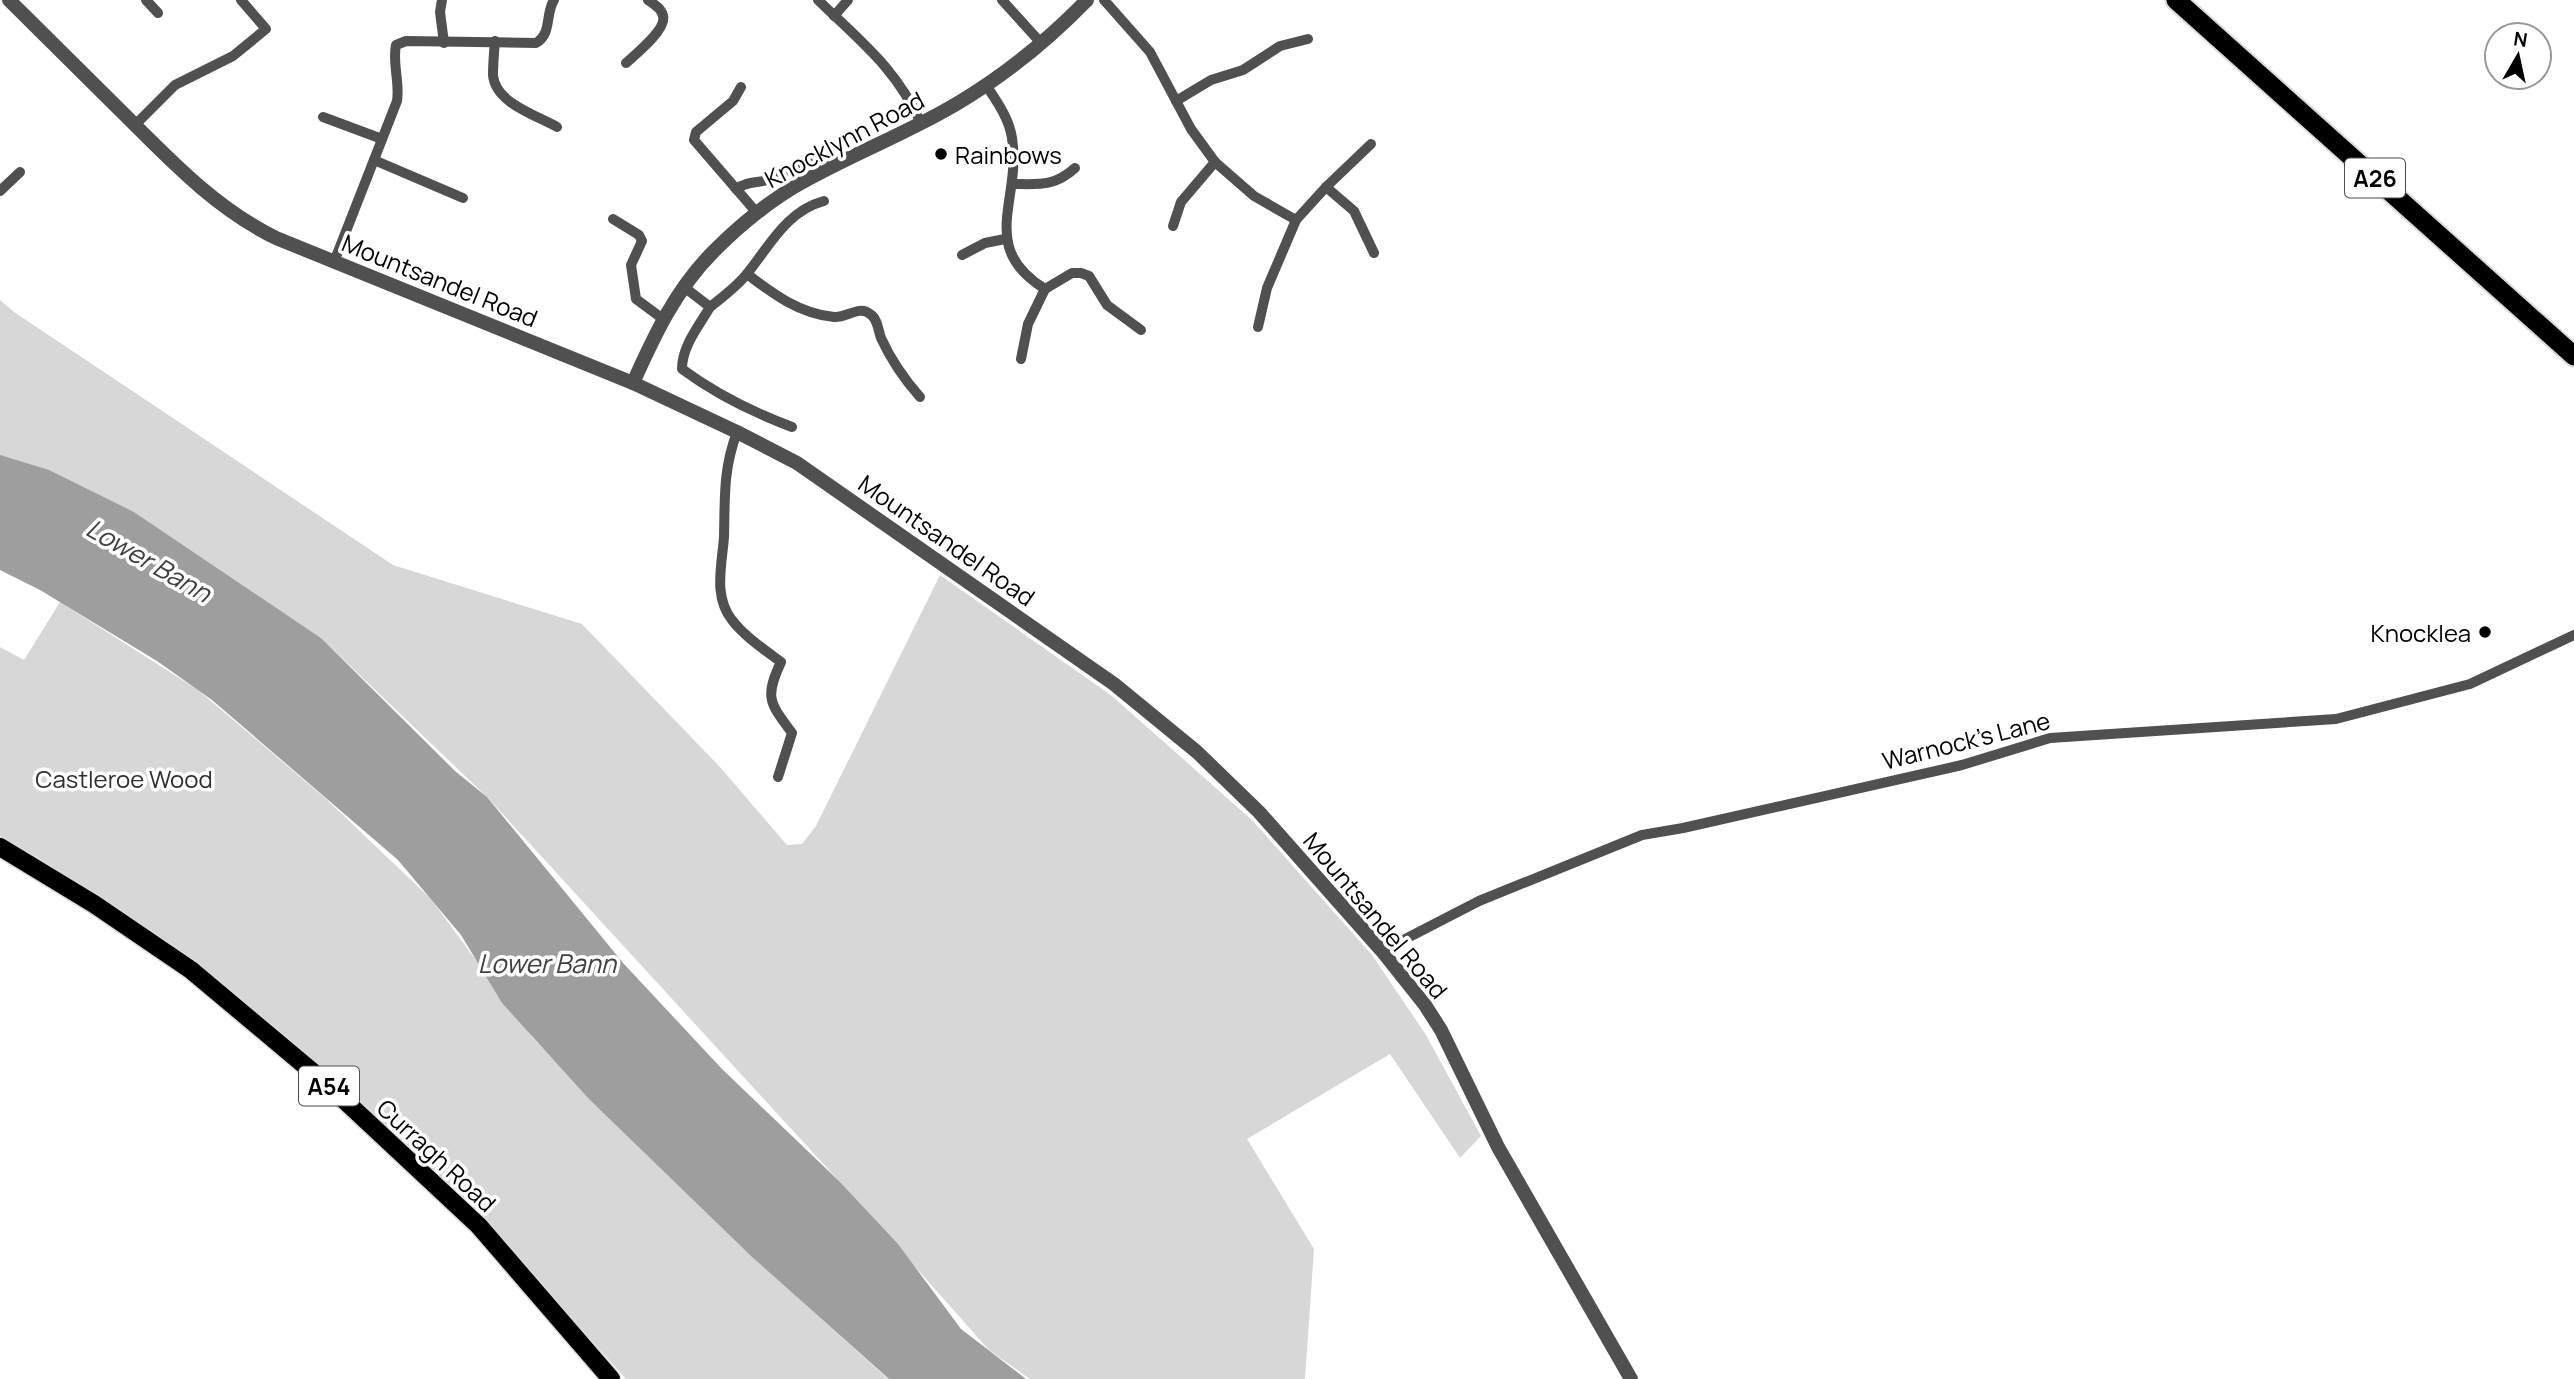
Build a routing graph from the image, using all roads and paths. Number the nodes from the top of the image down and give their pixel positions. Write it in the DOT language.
graph roads {
  1 [pos="9,0"];
  2 [pos="146,0"];
  3 [pos="242,0"];
  4 [pos="442,0"];
  5 [pos="554,0"];
  6 [pos="648,0"];
  7 [pos="818,0"];
  8 [pos="848,0"];
  9 [pos="1002,0"];
  10 [pos="1087,0"];
  11 [pos="1104,0"];
  12 [pos="2176,0"];
  13 [pos="158,13"];
  14 [pos="834,16"];
  15 [pos="1307,39"];
  16 [pos="495,41"];
  17 [pos="444,43"];
  18 [pos="1041,43"];
  19 [pos="626,63"];
  20 [pos="986,85"];
  21 [pos="741,87"];
  22 [pos="1176,101"];
  23 [pos="323,117"];
  24 [pos="921,123"];
  25 [pos="135,125"];
  26 [pos="557,127"];
  27 [pos="382,139"];
  28 [pos="1371,144"];
  29 [pos="822,151"];
  30 [pos="374,160"];
  31 [pos="1214,162"];
  32 [pos="1075,168"];
  33 [pos="20,172"];
  34 [pos="1012,184"];
  35 [pos="1326,187"];
  36 [pos="736,189"];
  37 [pos="0,191"];
  38 [pos="463,198"];
  39 [pos="824,201"];
  40 [pos="757,213"];
  41 [pos="613,219"];
  42 [pos="1296,220"];
  43 [pos="1173,226"];
  44 [pos="1005,239"];
  45 [pos="1374,253"];
  46 [pos="962,255"];
  47 [pos="334,262"];
  48 [pos="747,274"];
  49 [pos="684,287"];
  50 [pos="1045,289"];
  51 [pos="710,307"];
  52 [pos="663,319"];
  53 [pos="1258,327"];
  54 [pos="1142,330"];
  55 [pos="2574,356"];
  56 [pos="1021,359"];
  57 [pos="633,383"];
  58 [pos="920,397"];
  59 [pos="792,427"];
  60 [pos="737,432"];
  61 [pos="2574,635"];
  62 [pos="778,777"];
  63 [pos="0,847"];
  64 [pos="1382,951"];
  65 [pos="611,1379"];
  66 [pos="1631,1379"];
  1 -- 25 [label="street, Mountsandel Road"];
  2 -- 13 [label="street"];
  3 -- 25 [label="street"];
  4 -- 17 [label="street"];
  5 -- 16 [label="street"];
  6 -- 19 [label="street"];
  7 -- 14 [label="street"];
  8 -- 14 [label="street"];
  9 -- 18 [label="street"];
  10 -- 18 [label="street, Knocklynn Road"];
  11 -- 22 [label="street"];
  12 -- 55 [label="highway, A26"];
  14 -- 24 [label="street"];
  15 -- 22 [label="street"];
  16 -- 17 [label="street"];
  16 -- 26 [label="street"];
  17 -- 27 [label="street"];
  18 -- 20 [label="street, Knocklynn Road"];
  20 -- 24 [label="street, Knocklynn Road"];
  20 -- 34 [label="street"];
  21 -- 36 [label="street"];
  22 -- 31 [label="street"];
  23 -- 27 [label="street"];
  24 -- 40 [label="street, Knocklynn Road"];
  25 -- 47 [label="street, Mountsandel Road"];
  27 -- 30 [label="street"];
  28 -- 35 [label="street"];
  29 -- 36 [label="street"];
  30 -- 38 [label="street"];
  30 -- 47 [label="street"];
  31 -- 42 [label="street"];
  31 -- 43 [label="street"];
  32 -- 34 [label="street"];
  33 -- 37 [label="street"];
  34 -- 44 [label="street"];
  35 -- 42 [label="street"];
  35 -- 45 [label="street"];
  36 -- 40 [label="street"];
  39 -- 48 [label="street"];
  40 -- 49 [label="street, Knocklynn Road"];
  41 -- 52 [label="street"];
  42 -- 53 [label="street"];
  44 -- 46 [label="street"];
  44 -- 50 [label="street"];
  47 -- 57 [label="street, Mountsandel Road"];
  48 -- 51 [label="street"];
  48 -- 58 [label="street"];
  49 -- 51 [label="street"];
  49 -- 52 [label="street, Knocklynn Road"];
  50 -- 54 [label="street"];
  50 -- 56 [label="street"];
  51 -- 59 [label="street"];
  52 -- 57 [label="street, Knocklynn Road"];
  57 -- 60 [label="street, Mountsandel Road"];
  60 -- 62 [label="street"];
  60 -- 64 [label="street, Mountsandel Road"];
  61 -- 64 [label="street, Warnock's Lane"];
  63 -- 65 [label="main road, Curragh Road / A54"];
  64 -- 66 [label="street, Mountsandel Road"];
}
